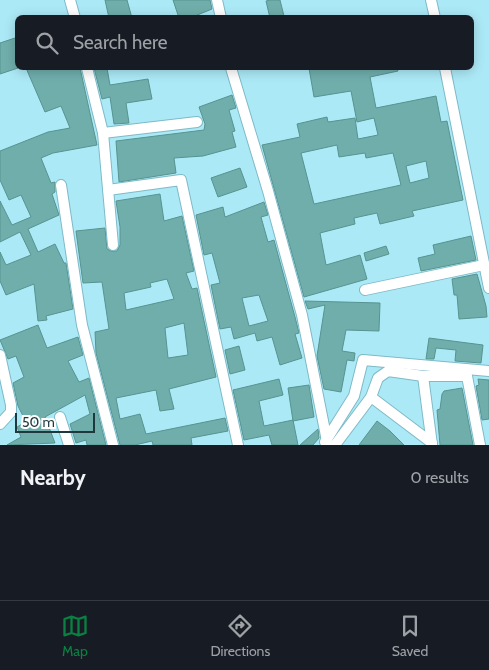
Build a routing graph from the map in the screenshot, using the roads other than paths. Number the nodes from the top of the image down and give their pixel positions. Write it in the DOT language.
graph roads {
  1 [pos="70,0"];
  2 [pos="217,0"];
  3 [pos="432,0"];
  4 [pos="74,15"];
  5 [pos="220,15"];
  6 [pos="434,15"];
  7 [pos="87,70"];
  8 [pos="232,70"];
  9 [pos="445,70"];
  10 [pos="197,122"];
  11 [pos="103,133"];
  12 [pos="61,185"];
  13 [pos="108,190"];
  14 [pos="113,245"];
  15 [pos="484,265"];
  16 [pos="489,288"];
  17 [pos="365,290"];
  18 [pos="0,355"];
  19 [pos="489,371"];
  20 [pos="423,376"];
  21 [pos="372,397"];
  22 [pos="60,416"];
  23 [pos="0,424"];
  24 [pos="328,444"];
  25 [pos="432,444"];
  26 [pos="69,445"];
  27 [pos="113,445"];
  28 [pos="238,445"];
  29 [pos="480,445"];
  1 -- 4 [label="street"];
  2 -- 5 [label="street"];
  3 -- 6 [label="street"];
  7 -- 11 [label="street"];
  8 -- 24 [label="street"];
  9 -- 15 [label="street"];
  10 -- 11 [label="street"];
  11 -- 13 [label="street"];
  12 -- 27 [label="street"];
  13 -- 14 [label="street"];
  13 -- 28 [label="street"];
  15 -- 16 [label="street"];
  15 -- 17 [label="street"];
  18 -- 23 [label="street"];
  19 -- 24 [label="street"];
  20 -- 21 [label="street"];
  20 -- 25 [label="street"];
  20 -- 29 [label="street"];
  21 -- 24 [label="street"];
  21 -- 25 [label="street"];
  22 -- 26 [label="street"];
}
